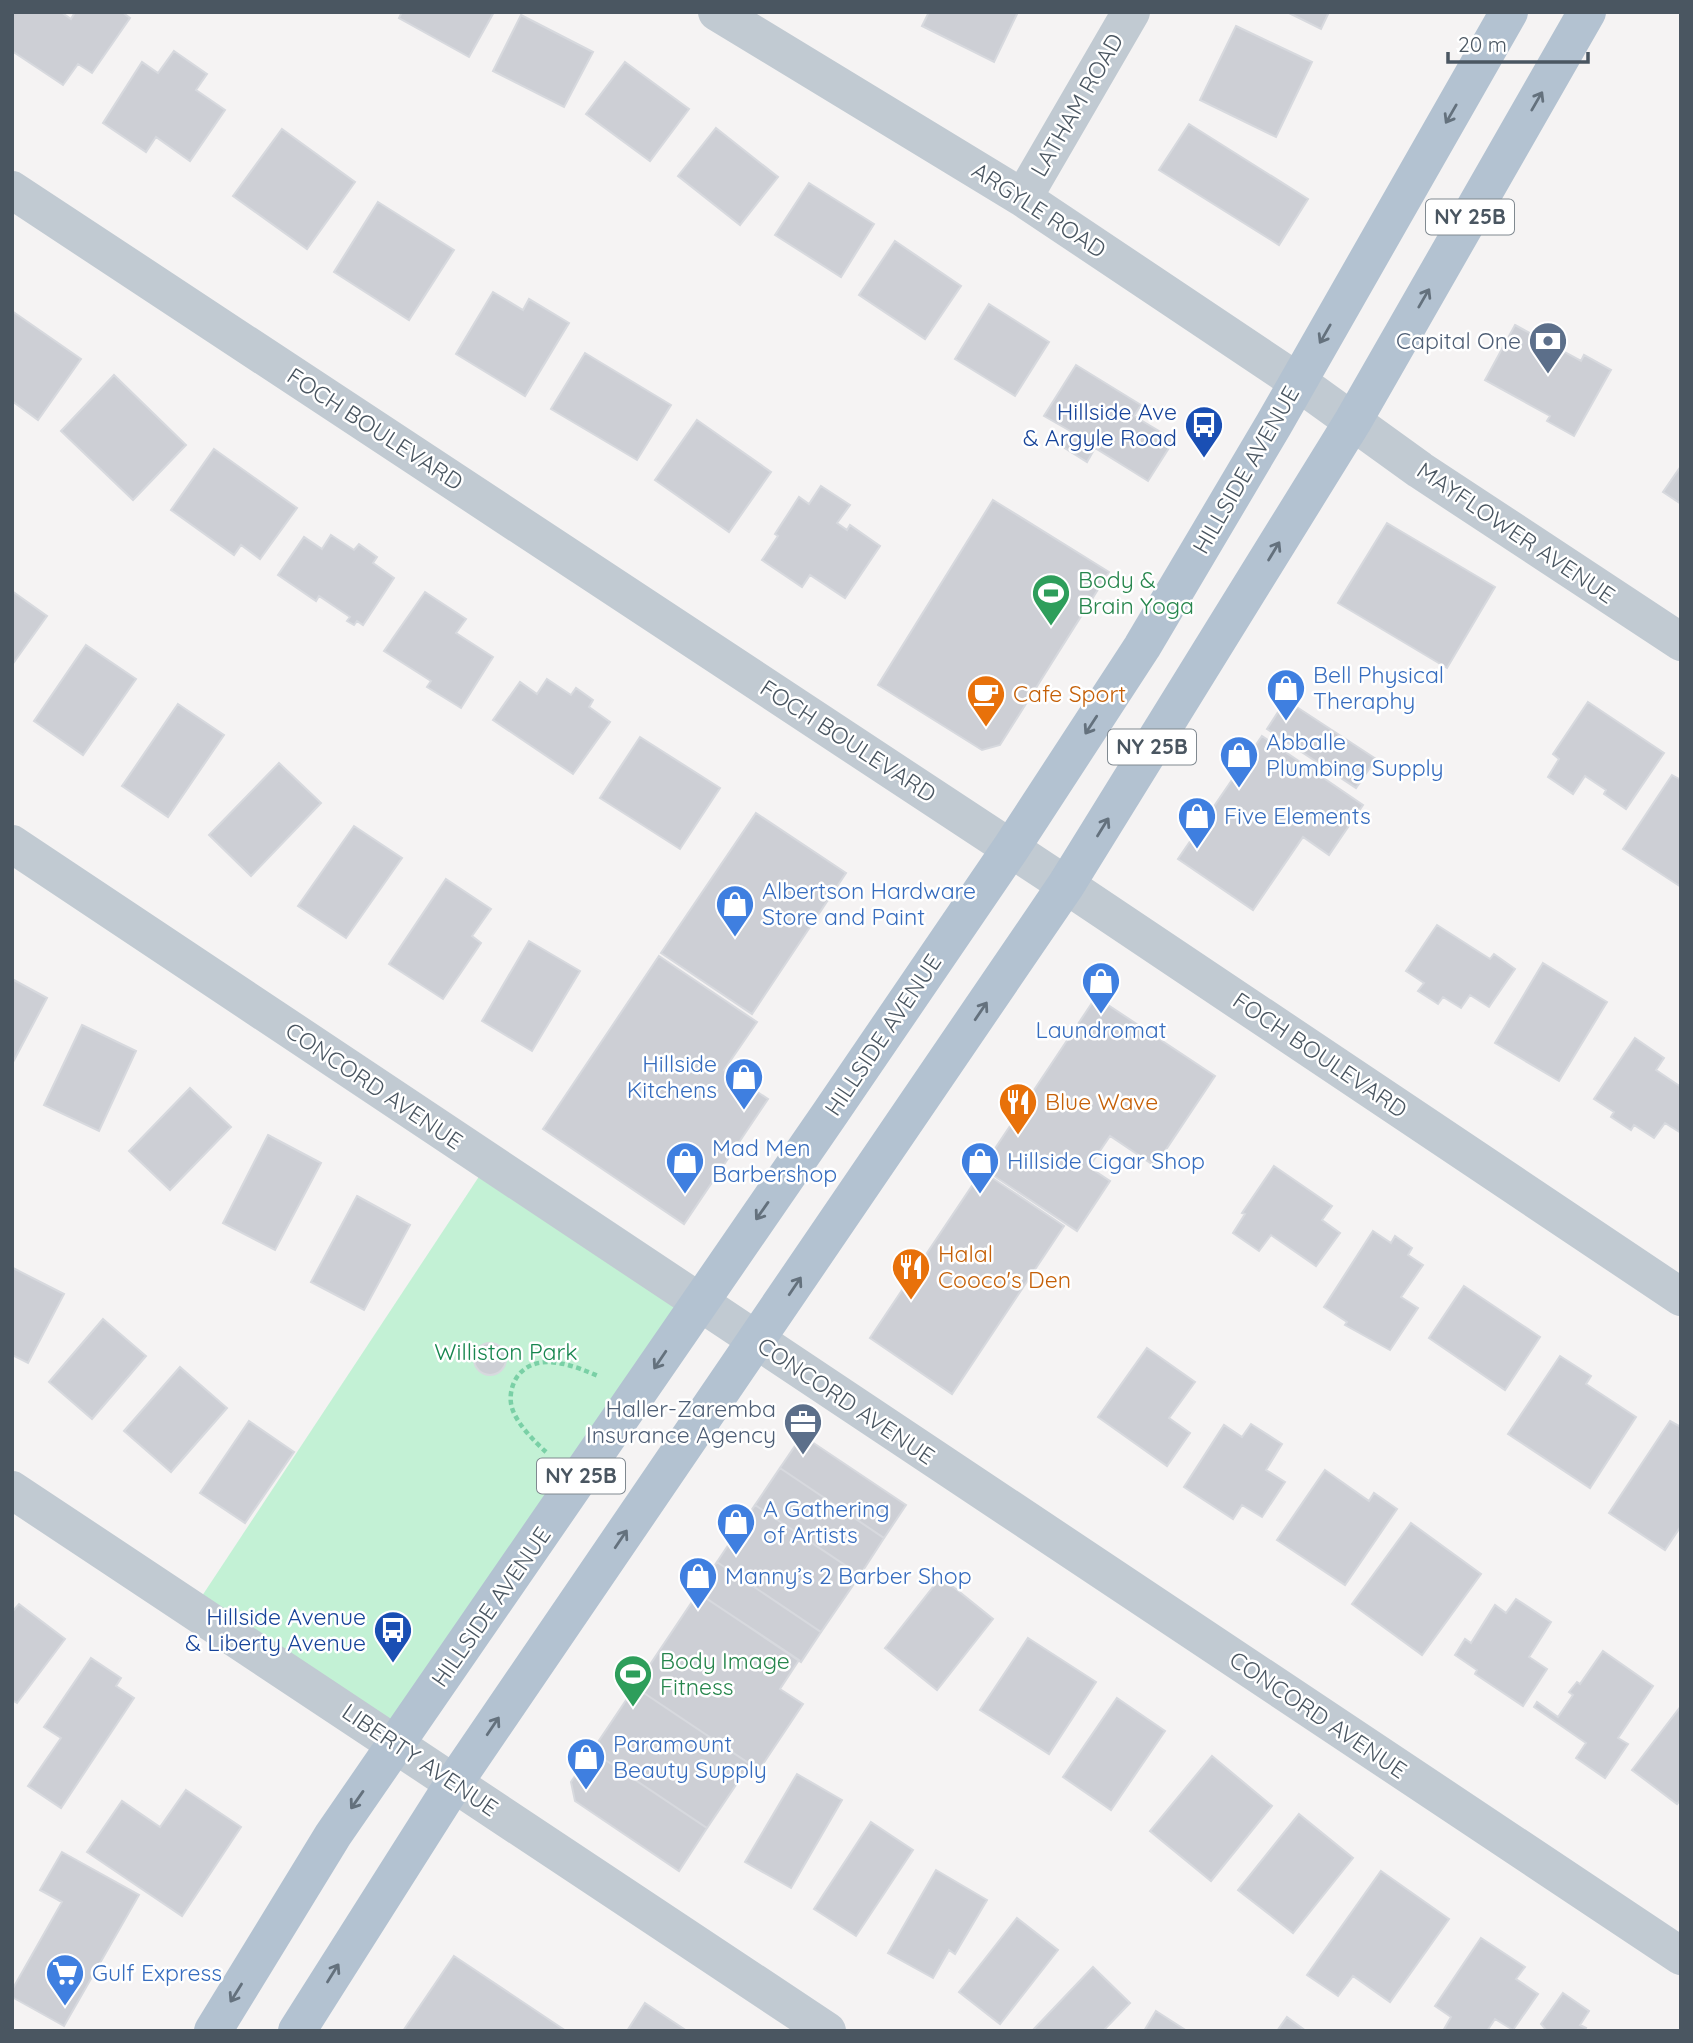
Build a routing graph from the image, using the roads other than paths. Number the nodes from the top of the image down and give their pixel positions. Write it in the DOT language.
graph roads {
  1 [pos="717,12"];
  2 [pos="1130,12"];
  3 [pos="1509,12"];
  4 [pos="1587,12"];
  5 [pos="12,190"];
  6 [pos="1023,198"];
  7 [pos="1298,382"];
  8 [pos="1353,421"];
  9 [pos="1681,642"];
  10 [pos="12,844"];
  11 [pos="1010,848"];
  12 [pos="1066,885"];
  13 [pos="1681,1297"];
  14 [pos="699,1304"];
  15 [pos="756,1342"];
  16 [pos="12,1490"];
  17 [pos="396,1744"];
  18 [pos="454,1783"];
  19 [pos="1681,1956"];
  20 [pos="213,2031"];
  21 [pos="297,2031"];
  22 [pos="827,2031"];
  1 -- 6 [label="street, ARGYLE ROAD"];
  2 -- 6 [label="street, LATHAM ROAD"];
  3 -- 7 [label="main road, HILLSIDE AVENUE / NY 25B, one-way"];
  8 -- 4 [label="main road, NY 25B, one-way"];
  5 -- 11 [label="street, FOCH BOULEVARD"];
  6 -- 7 [label="street, ARGYLE ROAD"];
  7 -- 8 [label="street, ARGYLE ROAD"];
  7 -- 11 [label="main road, HILLSIDE AVENUE / NY 25B, one-way"];
  8 -- 9 [label="street, MAYFLOWER AVENUE"];
  12 -- 8 [label="main road, NY 25B, one-way"];
  10 -- 14 [label="street, CONCORD AVENUE"];
  11 -- 12 [label="street, FOCH BOULEVARD"];
  11 -- 14 [label="main road, HILLSIDE AVENUE / NY 25B, one-way"];
  12 -- 13 [label="street, FOCH BOULEVARD"];
  15 -- 12 [label="main road, NY 25B, one-way"];
  14 -- 15 [label="street, CONCORD AVENUE"];
  14 -- 17 [label="main road, HILLSIDE AVENUE / NY 25B, one-way"];
  18 -- 15 [label="main road, NY 25B, one-way"];
  15 -- 19 [label="street, CONCORD AVENUE"];
  16 -- 17 [label="street, LIBERTY AVENUE"];
  17 -- 18 [label="street, LIBERTY AVENUE"];
  17 -- 20 [label="main road, HILLSIDE AVENUE / NY 25B, one-way"];
  21 -- 18 [label="main road, NY 25B, one-way"];
  18 -- 22 [label="street, LIBERTY AVENUE"];
}
